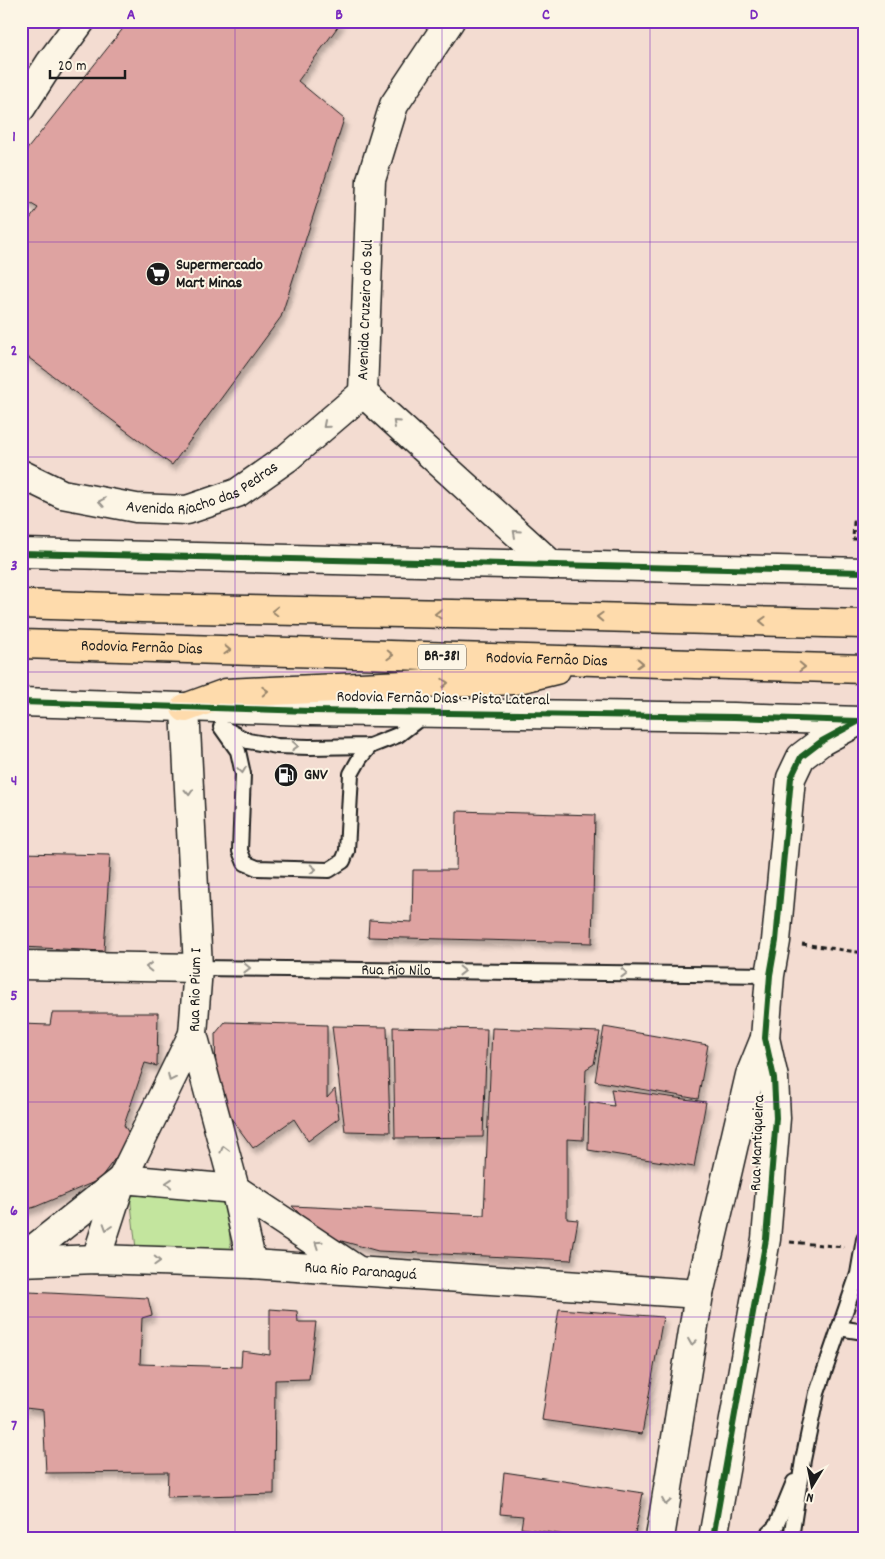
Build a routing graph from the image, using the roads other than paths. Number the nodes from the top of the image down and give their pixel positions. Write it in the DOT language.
graph roads {
  1 [pos="81,21"];
  2 [pos="450,21"];
  3 [pos="21,108"];
  4 [pos="363,393"];
  5 [pos="21,474"];
  6 [pos="21,553"];
  7 [pos="552,565"];
  8 [pos="864,572"];
  9 [pos="21,604"];
  10 [pos="864,624"];
  11 [pos="21,644"];
  12 [pos="590,662"];
  13 [pos="864,669"];
  14 [pos="21,702"];
  15 [pos="427,713"];
  16 [pos="204,715"];
  17 [pos="861,721"];
  18 [pos="370,746"];
  19 [pos="21,966"];
  20 [pos="198,968"];
  21 [pos="770,975"];
  22 [pos="193,1034"];
  23 [pos="765,1038"];
  24 [pos="732,1147"];
  25 [pos="773,1156"];
  26 [pos="122,1179"];
  27 [pos="235,1189"];
  28 [pos="863,1244"];
  29 [pos="96,1259"];
  30 [pos="21,1260"];
  31 [pos="252,1264"];
  32 [pos="358,1271"];
  33 [pos="699,1294"];
  34 [pos="839,1328"];
  35 [pos="864,1332"];
  36 [pos="803,1460"];
  37 [pos="660,1538"];
  38 [pos="713,1538"];
  39 [pos="764,1538"];
  40 [pos="791,1538"];
  1 -- 3 [label="street"];
  2 -- 4 [label="street, Avenida Cruzeiro do Sul"];
  4 -- 5 [label="street, Avenida Riacho das Pedras, one-way"];
  7 -- 4 [label="street, Avenida Cruzeiro do Sul, one-way"];
  6 -- 7 [label="street"];
  7 -- 8 [label="street"];
  10 -- 9 [label="highway, one-way"];
  11 -- 12 [label="highway, Rodovia Fernão Dias / BR-381, one-way"];
  12 -- 13 [label="highway, Rodovia Fernão Dias / BR-381, one-way"];
  16 -- 12 [label="highway, one-way"];
  14 -- 16 [label="street, Rodovia Fernão Dias - Pista Lateral"];
  15 -- 16 [label="street, Rodovia Fernão Dias - Pista Lateral"];
  15 -- 17 [label="street, Rodovia Fernão Dias - Pista Lateral"];
  15 -- 18 [label="lane"];
  16 -- 18 [label="lane, one-way"];
  16 -- 18 [label="lane, one-way"];
  16 -- 20 [label="street, Rua Rio Pium I, one-way"];
  17 -- 21 [label="street, Rua Mantiqueira"];
  20 -- 19 [label="street, Rua Rio Nilo, one-way"];
  20 -- 21 [label="lane, Rua Rio Nilo, one-way"];
  20 -- 22 [label="street, Rua Rio Pium I"];
  21 -- 23 [label="street, Rua Mantiqueira"];
  22 -- 26 [label="street, one-way"];
  27 -- 22 [label="street, Rua Rio Pium I, one-way"];
  23 -- 24 [label="street, Rua Mantiqueira"];
  23 -- 25 [label="street, Rua Mantiqueira"];
  24 -- 25 [label="street"];
  24 -- 33 [label="street, Rua Mantiqueira"];
  25 -- 38 [label="street, Rua Mantiqueira"];
  27 -- 26 [label="street, one-way"];
  26 -- 29 [label="street, one-way"];
  26 -- 30 [label="street"];
  27 -- 31 [label="street, Rua Rio Pium I"];
  32 -- 27 [label="street, one-way"];
  28 -- 34 [label="lane"];
  29 -- 30 [label="street, Rua Rio Paranaguá"];
  29 -- 31 [label="street, Rua Rio Paranaguá, one-way"];
  31 -- 32 [label="street, Rua Rio Paranaguá"];
  32 -- 33 [label="street, Rua Rio Paranaguá"];
  33 -- 37 [label="street, Rua Mantiqueira, one-way"];
  34 -- 35 [label="lane"];
  34 -- 36 [label="lane"];
  36 -- 39 [label="lane"];
  36 -- 40 [label="lane"];
}
